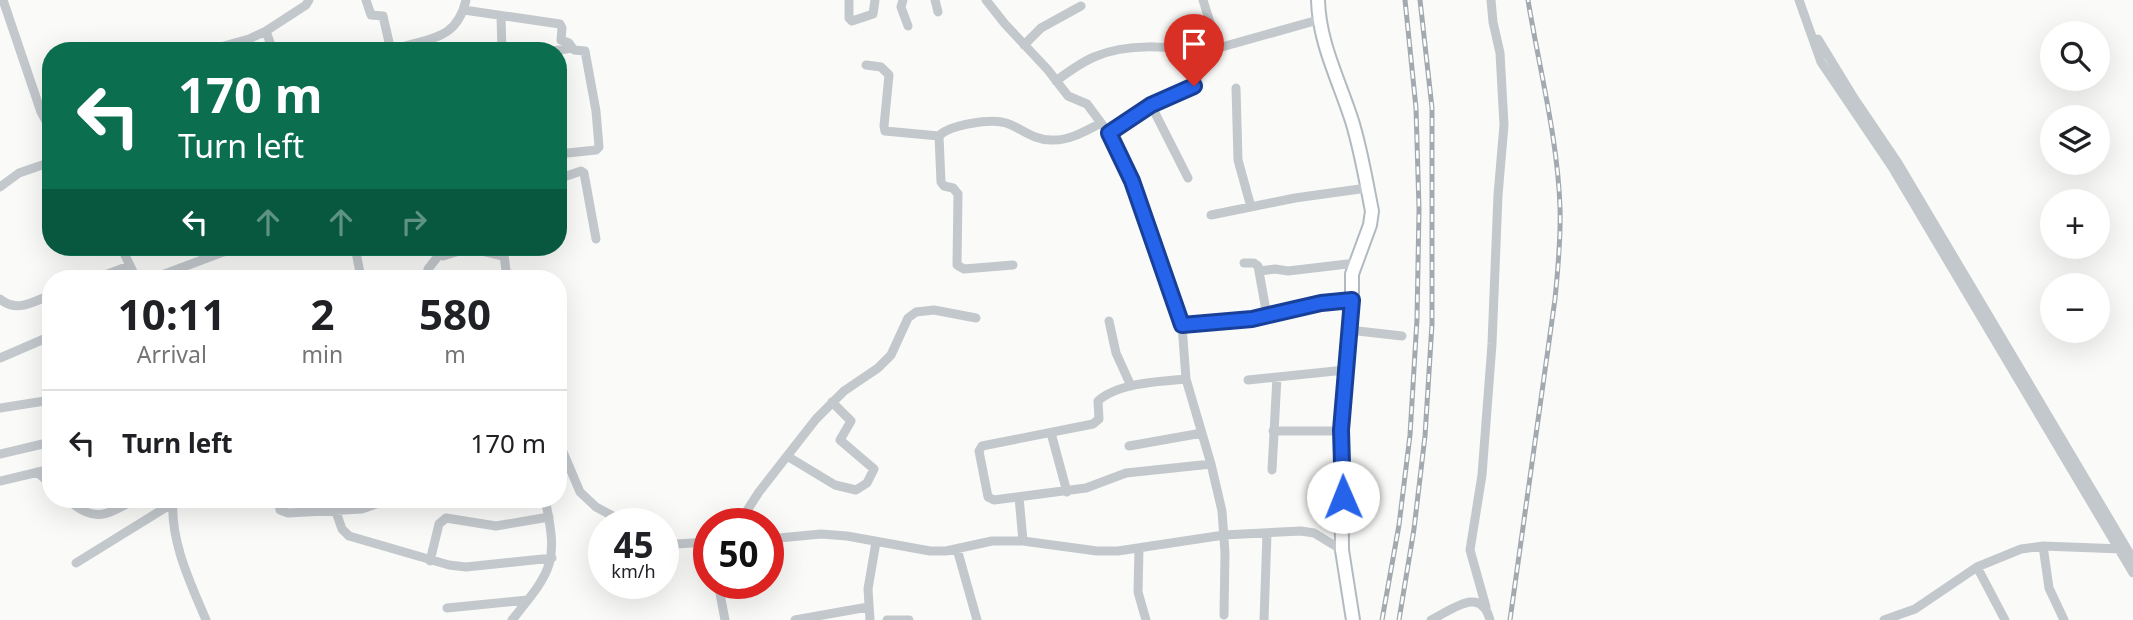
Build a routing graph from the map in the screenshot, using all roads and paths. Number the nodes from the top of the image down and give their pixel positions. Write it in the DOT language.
graph roads {
  1 [pos="3,0"];
  2 [pos="309,0"];
  3 [pos="366,0"];
  4 [pos="466,0"];
  5 [pos="849,0"];
  6 [pos="875,0"];
  7 [pos="903,0"];
  8 [pos="934,0"];
  9 [pos="986,0"];
  10 [pos="1203,0"];
  11 [pos="1318,0"];
  12 [pos="1491,0"];
  13 [pos="1799,0"];
  14 [pos="1081,6"];
  15 [pos="464,10"];
  16 [pos="938,12"];
  17 [pos="501,16"];
  18 [pos="1318,20"];
  19 [pos="908,26"];
  20 [pos="266,31"];
  21 [pos="244,42"];
  22 [pos="270,42"];
  23 [pos="389,42"];
  24 [pos="424,42"];
  25 [pos="502,42"];
  26 [pos="1024,45"];
  27 [pos="572,48"];
  28 [pos="1218,48"];
  29 [pos="567,49"];
  30 [pos="1203,57"];
  31 [pos="866,65"];
  32 [pos="1056,81"];
  33 [pos="1236,88"];
  34 [pos="42,100"];
  35 [pos="1151,105"];
  36 [pos="1101,123"];
  37 [pos="1109,133"];
  38 [pos="939,136"];
  39 [pos="567,153"];
  40 [pos="42,165"];
  41 [pos="567,176"];
  42 [pos="1188,178"];
  43 [pos="0,187"];
  44 [pos="1367,188"];
  45 [pos="1251,207"];
  46 [pos="1211,215"];
  47 [pos="596,239"];
  48 [pos="125,256"];
  49 [pos="212,256"];
  50 [pos="438,256"];
  51 [pos="1244,263"];
  52 [pos="1356,263"];
  53 [pos="1013,265"];
  54 [pos="130,266"];
  55 [pos="119,270"];
  56 [pos="132,270"];
  57 [pos="175,270"];
  58 [pos="429,270"];
  59 [pos="1260,271"];
  60 [pos="42,298"];
  61 [pos="0,299"];
  62 [pos="1352,300"];
  63 [pos="1267,316"];
  64 [pos="976,318"];
  65 [pos="1109,321"];
  66 [pos="1182,325"];
  67 [pos="1349,330"];
  68 [pos="1402,335"];
  69 [pos="42,340"];
  70 [pos="0,358"];
  71 [pos="1345,370"];
  72 [pos="1277,377"];
  73 [pos="1186,379"];
  74 [pos="1248,380"];
  75 [pos="1131,386"];
  76 [pos="42,401"];
  77 [pos="832,402"];
  78 [pos="0,408"];
  79 [pos="1341,430"];
  80 [pos="1273,431"];
  81 [pos="1051,433"];
  82 [pos="1202,433"];
  83 [pos="42,444"];
  84 [pos="1129,446"];
  85 [pos="0,454"];
  86 [pos="787,456"];
  87 [pos="567,461"];
  88 [pos="1211,464"];
  89 [pos="1272,470"];
  90 [pos="42,471"];
  91 [pos="37,472"];
  92 [pos="42,476"];
  93 [pos="0,481"];
  94 [pos="1067,492"];
  95 [pos="1019,497"];
  96 [pos="80,508"];
  97 [pos="117,508"];
  98 [pos="164,508"];
  99 [pos="173,508"];
  100 [pos="281,508"];
  101 [pos="365,508"];
  102 [pos="547,508"];
  103 [pos="596,508"];
  104 [pos="749,508"];
  105 [pos="336,512"];
  106 [pos="549,517"];
  107 [pos="1267,533"];
  108 [pos="1224,535"];
  109 [pos="784,537"];
  110 [pos="1023,541"];
  111 [pos="876,542"];
  112 [pos="2043,546"];
  113 [pos="1139,548"];
  114 [pos="2123,548"];
  115 [pos="957,549"];
  116 [pos="1342,550"];
  117 [pos="552,558"];
  118 [pos="2133,559"];
  119 [pos="429,561"];
  120 [pos="76,563"];
  121 [pos="1977,566"];
  122 [pos="2133,573"];
  123 [pos="721,599"];
  124 [pos="527,600"];
  125 [pos="868,607"];
  126 [pos="1486,607"];
  127 [pos="447,608"];
  128 [pos="1915,610"];
  129 [pos="1224,615"];
  130 [pos="206,620"];
  131 [pos="512,620"];
  132 [pos="725,620"];
  133 [pos="795,620"];
  134 [pos="870,620"];
  135 [pos="887,620"];
  136 [pos="909,620"];
  137 [pos="977,620"];
  138 [pos="1146,620"];
  139 [pos="1264,620"];
  140 [pos="1353,620"];
  141 [pos="1431,620"];
  142 [pos="1490,620"];
  143 [pos="1885,620"];
  144 [pos="1910,620"];
  145 [pos="2005,620"];
  146 [pos="2064,620"];
  1 -- 34 [label="street"];
  2 -- 20 [label="street"];
  3 -- 23 [label="street"];
  4 -- 15 [label="street"];
  5 -- 6 [label="street"];
  7 -- 19 [label="street"];
  8 -- 16 [label="street"];
  9 -- 26 [label="street"];
  10 -- 28 [label="street"];
  11 -- 18 [label="main road"];
  12 -- 126 [label="street"];
  13 -- 114 [label="street"];
  14 -- 26 [label="street"];
  15 -- 17 [label="street"];
  15 -- 24 [label="street"];
  17 -- 25 [label="street"];
  17 -- 27 [label="street"];
  18 -- 28 [label="street"];
  18 -- 44 [label="main road"];
  20 -- 21 [label="street"];
  20 -- 22 [label="street"];
  26 -- 32 [label="street"];
  27 -- 29 [label="street"];
  27 -- 39 [label="street"];
  28 -- 30 [label="street"];
  30 -- 32 [label="street"];
  30 -- 35 [label="street"];
  31 -- 38 [label="street"];
  32 -- 36 [label="street"];
  33 -- 45 [label="street"];
  35 -- 37 [label="street"];
  35 -- 42 [label="street"];
  36 -- 37 [label="street"];
  36 -- 38 [label="street"];
  37 -- 66 [label="street"];
  38 -- 53 [label="street"];
  40 -- 43 [label="street"];
  41 -- 47 [label="street"];
  44 -- 45 [label="street"];
  44 -- 52 [label="main road"];
  45 -- 46 [label="street"];
  48 -- 54 [label="street"];
  49 -- 57 [label="street"];
  50 -- 58 [label="street"];
  51 -- 59 [label="street"];
  52 -- 59 [label="street"];
  52 -- 62 [label="main road"];
  54 -- 55 [label="street"];
  54 -- 56 [label="street"];
  59 -- 63 [label="street"];
  60 -- 61 [label="street"];
  62 -- 63 [label="street"];
  62 -- 67 [label="main road"];
  63 -- 66 [label="street"];
  64 -- 77 [label="street"];
  65 -- 75 [label="street"];
  66 -- 73 [label="street"];
  67 -- 68 [label="street"];
  67 -- 71 [label="main road"];
  69 -- 70 [label="street"];
  71 -- 72 [label="street"];
  71 -- 79 [label="main road"];
  72 -- 74 [label="street"];
  72 -- 80 [label="street"];
  73 -- 75 [label="street"];
  73 -- 82 [label="street"];
  75 -- 81 [label="street"];
  76 -- 78 [label="street"];
  77 -- 86 [label="street"];
  77 -- 86 [label="street"];
  79 -- 80 [label="street"];
  79 -- 116 [label="main road"];
  80 -- 89 [label="street"];
  81 -- 94 [label="street"];
  81 -- 95 [label="street"];
  82 -- 84 [label="street"];
  82 -- 88 [label="street"];
  83 -- 85 [label="street"];
  86 -- 104 [label="street"];
  87 -- 103 [label="street"];
  88 -- 94 [label="street"];
  88 -- 108 [label="street"];
  90 -- 91 [label="street"];
  91 -- 92 [label="street"];
  91 -- 93 [label="street"];
  94 -- 95 [label="street"];
  95 -- 110 [label="street"];
  96 -- 97 [label="street"];
  98 -- 120 [label="street"];
  99 -- 130 [label="street"];
  100 -- 105 [label="street"];
  101 -- 105 [label="street"];
  102 -- 106 [label="street"];
  105 -- 119 [label="street"];
  106 -- 117 [label="street"];
  106 -- 119 [label="street"];
  107 -- 108 [label="street"];
  107 -- 116 [label="street"];
  107 -- 139 [label="street"];
  108 -- 113 [label="street"];
  108 -- 129 [label="street"];
  109 -- 111 [label="street"];
  110 -- 113 [label="street"];
  110 -- 115 [label="street"];
  111 -- 115 [label="street"];
  111 -- 125 [label="street"];
  112 -- 114 [label="street"];
  112 -- 121 [label="street"];
  112 -- 146 [label="street"];
  113 -- 138 [label="street"];
  114 -- 118 [label="street"];
  114 -- 122 [label="street"];
  115 -- 137 [label="street"];
  116 -- 140 [label="main road"];
  117 -- 119 [label="street"];
  117 -- 124 [label="street"];
  121 -- 128 [label="street"];
  121 -- 145 [label="street"];
  123 -- 132 [label="street"];
  124 -- 127 [label="street"];
  124 -- 131 [label="street"];
  125 -- 133 [label="street"];
  125 -- 134 [label="street"];
  126 -- 141 [label="street"];
  126 -- 142 [label="street"];
  128 -- 143 [label="street"];
  128 -- 144 [label="street"];
  135 -- 136 [label="street"];
}
